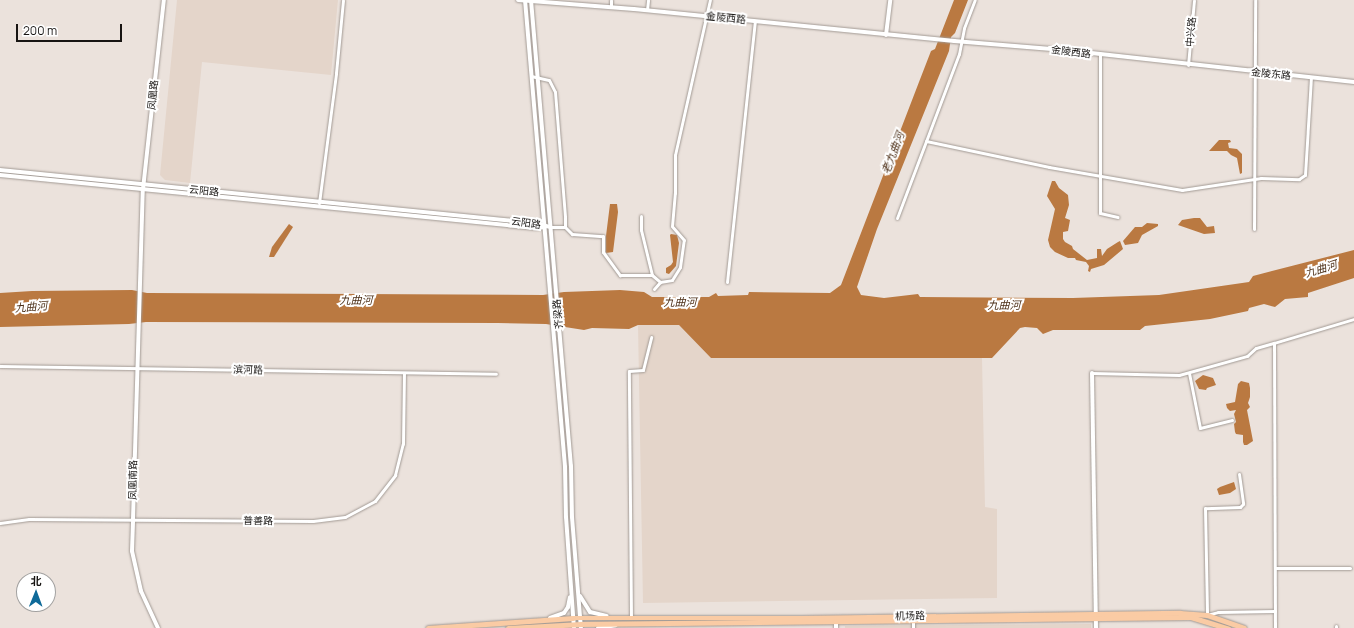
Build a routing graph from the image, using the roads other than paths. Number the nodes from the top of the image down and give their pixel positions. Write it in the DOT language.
graph roads {
  1 [pos="164,0"];
  2 [pos="343,0"];
  3 [pos="518,0"];
  4 [pos="525,0"];
  5 [pos="611,0"];
  6 [pos="648,0"];
  7 [pos="710,0"];
  8 [pos="890,0"];
  9 [pos="975,0"];
  10 [pos="1194,0"];
  11 [pos="1255,0"];
  12 [pos="531,1"];
  13 [pos="611,7"];
  14 [pos="647,10"];
  15 [pos="706,16"];
  16 [pos="755,21"];
  17 [pos="886,35"];
  18 [pos="962,42"];
  19 [pos="1100,55"];
  20 [pos="1188,65"];
  21 [pos="1255,72"];
  22 [pos="531,76"];
  23 [pos="537,76"];
  24 [pos="1311,78"];
  25 [pos="1354,82"];
  26 [pos="926,141"];
  27 [pos="0,170"];
  28 [pos="0,175"];
  29 [pos="1100,177"];
  30 [pos="1255,180"];
  31 [pos="143,187"];
  32 [pos="319,205"];
  33 [pos="641,216"];
  34 [pos="1118,217"];
  35 [pos="897,218"];
  36 [pos="543,226"];
  37 [pos="550,227"];
  38 [pos="565,227"];
  39 [pos="1254,229"];
  40 [pos="652,275"];
  41 [pos="660,282"];
  42 [pos="727,282"];
  43 [pos="654,289"];
  44 [pos="1354,319"];
  45 [pos="651,337"];
  46 [pos="1274,343"];
  47 [pos="0,366"];
  48 [pos="136,368"];
  49 [pos="404,373"];
  50 [pos="1092,373"];
  51 [pos="1189,373"];
  52 [pos="496,374"];
  53 [pos="1232,420"];
  54 [pos="1239,474"];
  55 [pos="132,519"];
  56 [pos="0,523"];
  57 [pos="1275,568"];
  58 [pos="1350,568"];
  59 [pos="571,590"];
  60 [pos="578,591"];
  61 [pos="1275,611"];
  62 [pos="1207,615"];
  63 [pos="1096,616"];
  64 [pos="573,618"];
  65 [pos="913,618"];
  66 [pos="580,619"];
  67 [pos="836,619"];
  68 [pos="543,620"];
  69 [pos="627,620"];
  70 [pos="544,625"];
  71 [pos="574,626"];
  72 [pos="581,626"];
  73 [pos="158,628"];
  74 [pos="428,628"];
  75 [pos="508,628"];
  76 [pos="551,628"];
  77 [pos="598,628"];
  78 [pos="836,628"];
  79 [pos="914,628"];
  80 [pos="1096,628"];
  81 [pos="1228,628"];
  82 [pos="1244,628"];
  83 [pos="1275,628"];
  1 -- 31 [label="main road, 凤凰路"];
  2 -- 32 [label="street"];
  3 -- 4 [label="main road, 金陵西路"];
  4 -- 12 [label="main road, 金陵西路"];
  4 -- 22 [label="main road, 齐梁路"];
  5 -- 13 [label="street"];
  6 -- 14 [label="street"];
  7 -- 15 [label="street"];
  8 -- 17 [label="main road"];
  9 -- 18 [label="street"];
  10 -- 20 [label="street, 中兴路"];
  11 -- 21 [label="street"];
  12 -- 13 [label="main road, 金陵西路"];
  12 -- 23 [label="main road, 齐梁路"];
  13 -- 14 [label="main road, 金陵西路"];
  14 -- 15 [label="main road, 金陵西路"];
  15 -- 16 [label="main road, 金陵西路"];
  15 -- 41 [label="street"];
  16 -- 17 [label="main road, 金陵西路"];
  16 -- 42 [label="street"];
  17 -- 18 [label="main road, 金陵西路"];
  18 -- 19 [label="main road, 金陵西路"];
  18 -- 26 [label="street"];
  19 -- 20 [label="main road, 金陵西路"];
  19 -- 29 [label="street"];
  20 -- 21 [label="main road, 金陵东路"];
  21 -- 24 [label="main road, 金陵东路"];
  21 -- 30 [label="street"];
  22 -- 23 [label="street"];
  22 -- 36 [label="main road, 齐梁路"];
  23 -- 37 [label="main road, 齐梁路"];
  23 -- 38 [label="street"];
  24 -- 25 [label="main road, 金陵东路"];
  24 -- 30 [label="street"];
  26 -- 29 [label="street"];
  26 -- 35 [label="street"];
  27 -- 31 [label="main road, 云阳路"];
  28 -- 31 [label="main road, 云阳路"];
  29 -- 30 [label="street"];
  29 -- 34 [label="street"];
  30 -- 39 [label="street"];
  31 -- 32 [label="main road, 云阳路"];
  31 -- 48 [label="main road, 凤凰南路"];
  32 -- 36 [label="main road, 云阳路"];
  33 -- 40 [label="street"];
  36 -- 37 [label="main road, 云阳路"];
  36 -- 59 [label="main road, 齐梁路"];
  37 -- 38 [label="street"];
  37 -- 60 [label="main road, 齐梁路"];
  38 -- 40 [label="street"];
  40 -- 41 [label="street"];
  41 -- 43 [label="street"];
  44 -- 46 [label="street"];
  45 -- 69 [label="street"];
  46 -- 51 [label="street"];
  46 -- 57 [label="street"];
  47 -- 48 [label="street, 滨河路"];
  48 -- 49 [label="street, 滨河路"];
  48 -- 55 [label="main road, 凤凰南路"];
  49 -- 52 [label="street, 滨河路"];
  49 -- 55 [label="street, 普善路"];
  50 -- 51 [label="street"];
  50 -- 63 [label="main road"];
  51 -- 53 [label="street"];
  54 -- 62 [label="street"];
  55 -- 56 [label="street, 普善路"];
  55 -- 73 [label="main road, 凤凰南路"];
  57 -- 58 [label="street"];
  57 -- 61 [label="street"];
  59 -- 64 [label="main road, 齐梁路"];
  59 -- 68 [label="main road"];
  60 -- 66 [label="main road, 齐梁路"];
  60 -- 69 [label="main road"];
  61 -- 62 [label="street"];
  61 -- 83 [label="street"];
  62 -- 63 [label="main road, 机场路"];
  62 -- 82 [label="main road, 机场路"];
  63 -- 65 [label="main road, 机场路"];
  63 -- 80 [label="main road"];
  63 -- 81 [label="main road, 机场路"];
  64 -- 66 [label="main road, 机场路"];
  64 -- 68 [label="main road, 机场路"];
  64 -- 71 [label="main road, 齐梁路"];
  65 -- 67 [label="main road, 机场路"];
  65 -- 79 [label="street"];
  66 -- 69 [label="main road, 机场路"];
  66 -- 72 [label="main road, 齐梁路"];
  67 -- 69 [label="main road, 机场路"];
  67 -- 78 [label="main road"];
  68 -- 74 [label="main road, 机场路"];
  69 -- 72 [label="main road, 机场路"];
  69 -- 77 [label="main road"];
  70 -- 71 [label="main road, 机场路"];
  70 -- 75 [label="main road, 机场路"];
  70 -- 76 [label="main road"];
  71 -- 72 [label="main road, 机场路"];
}
